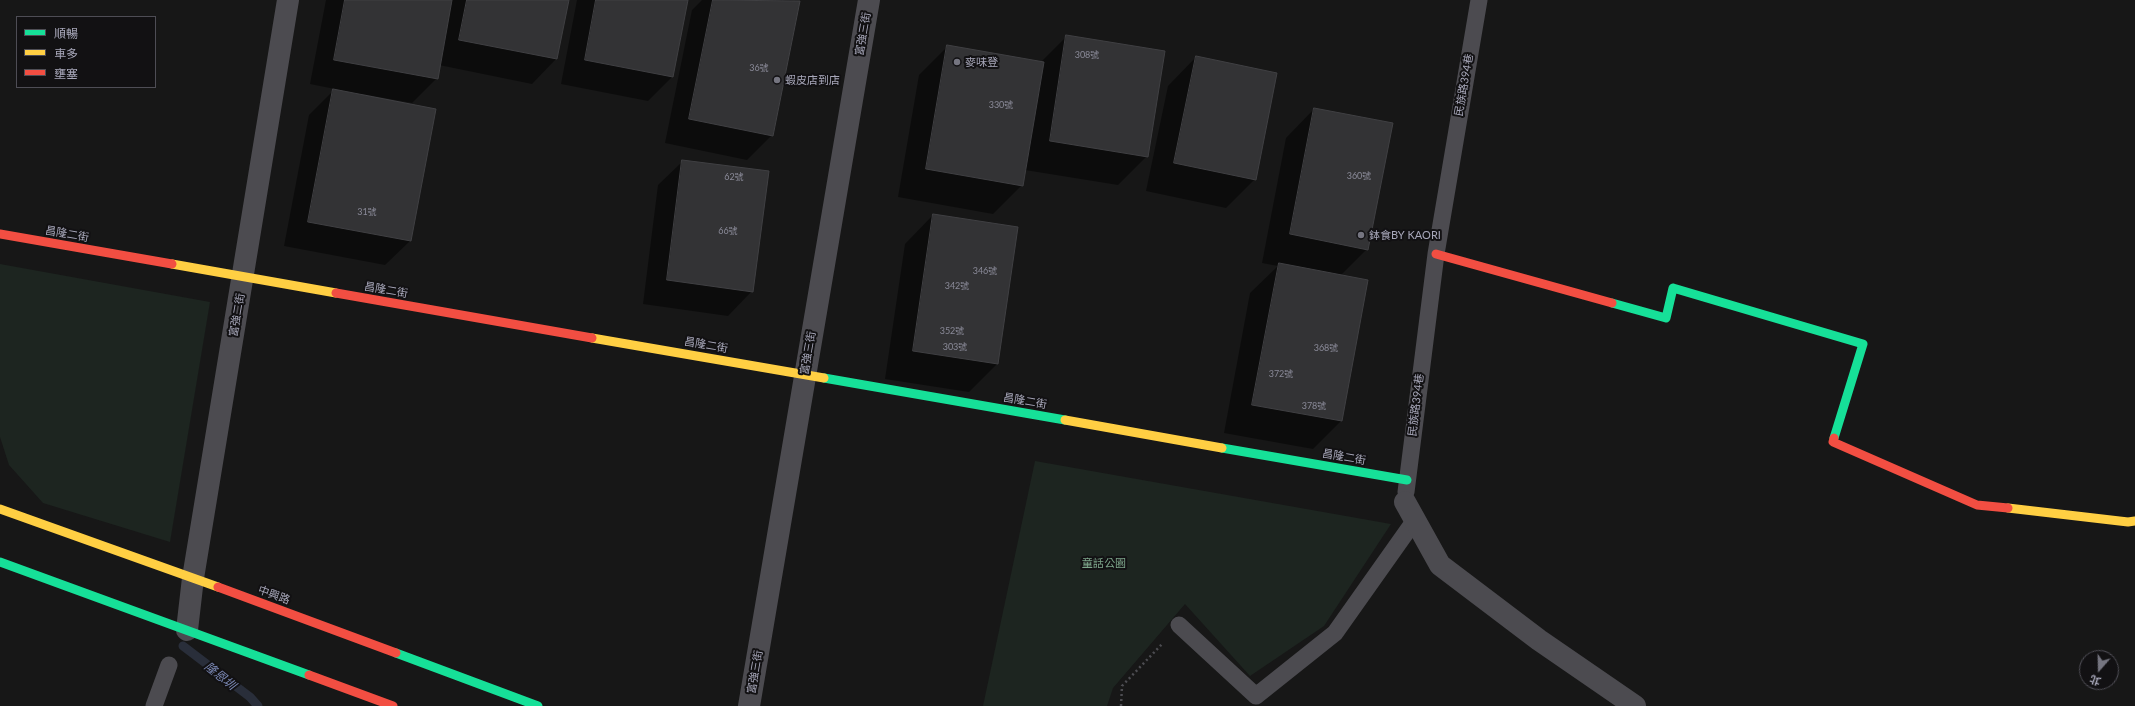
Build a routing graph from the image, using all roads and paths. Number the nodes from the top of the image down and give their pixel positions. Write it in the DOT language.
graph roads {
  1 [pos="288,0"];
  2 [pos="869,0"];
  3 [pos="1479,0"];
  4 [pos="0,234"];
  5 [pos="1436,254"];
  6 [pos="243,277"];
  7 [pos="805,374"];
  8 [pos="1407,480"];
  9 [pos="0,509"];
  10 [pos="1410,511"];
  11 [pos="2135,521"];
  12 [pos="0,562"];
  13 [pos="193,578"];
  14 [pos="1179,625"];
  15 [pos="187,630"];
  16 [pos="169,665"];
  17 [pos="154,706"];
  18 [pos="393,706"];
  19 [pos="538,706"];
  20 [pos="749,706"];
  21 [pos="1121,706"];
  22 [pos="1635,706"];
  1 -- 6 [label="street, 富強二街"];
  2 -- 7 [label="street, 富強三街"];
  3 -- 5 [label="lane, 民族路394巷"];
  4 -- 6 [label="street, 昌隆二街"];
  5 -- 8 [label="lane, 民族路394巷"];
  5 -- 11 [label="street"];
  6 -- 7 [label="street, 昌隆二街"];
  6 -- 13 [label="street, 富強二街"];
  7 -- 8 [label="street, 昌隆二街"];
  7 -- 20 [label="street, 富強三街"];
  8 -- 10 [label="lane, 民族路394巷"];
  9 -- 13 [label="street, 中興路"];
  10 -- 14 [label="lane"];
  10 -- 22 [label="street"];
  12 -- 15 [label="street"];
  13 -- 15 [label="street, 富強二街"];
  13 -- 19 [label="street, 中興路"];
  14 -- 21 [label="path"];
  15 -- 18 [label="street"];
  16 -- 17 [label="lane"];
}
